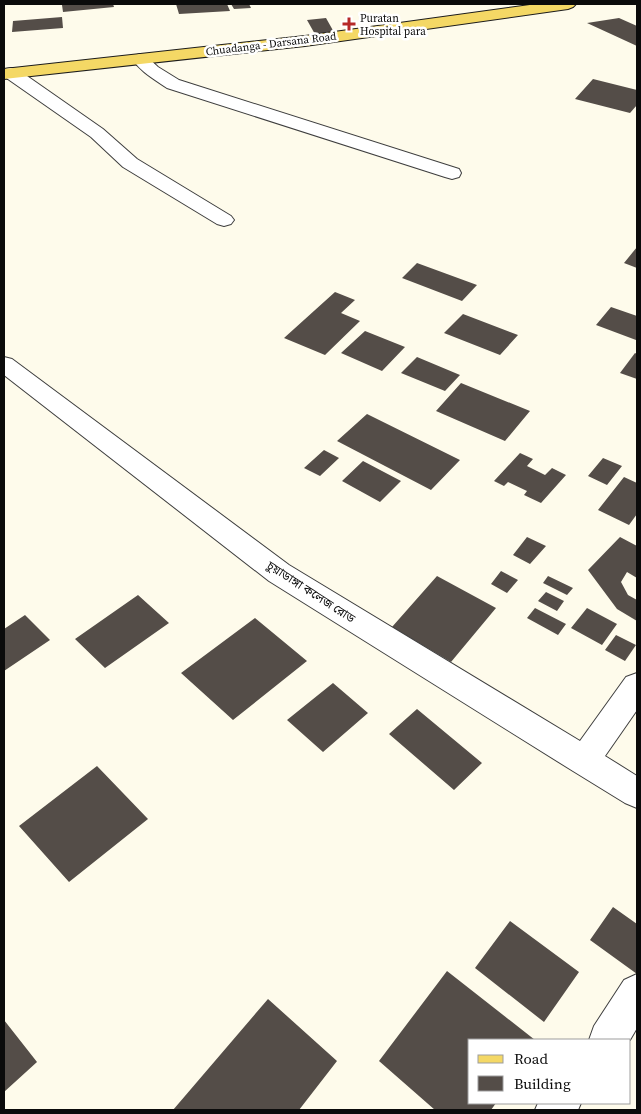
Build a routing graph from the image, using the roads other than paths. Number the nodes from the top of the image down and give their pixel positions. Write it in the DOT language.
graph roads {
  1 [pos="568,4"];
  2 [pos="140,59"];
  3 [pos="7,74"];
  4 [pos="452,173"];
  5 [pos="224,220"];
  6 [pos="4,364"];
  7 [pos="637,686"];
  8 [pos="584,761"];
  9 [pos="637,794"];
  10 [pos="637,993"];
  11 [pos="609,1039"];
  1 -- 2 [label="main road, Chuadanga - Darsana Road"];
  2 -- 3 [label="main road, Chuadanga - Darsana Road"];
  2 -- 4 [label="street"];
  3 -- 5 [label="street"];
  6 -- 8 [label="street, চুয়াডাঙ্গা কলেজ রোড"];
  7 -- 8 [label="street"];
  8 -- 9 [label="street, চুয়াডাঙ্গা কলেজ রোড"];
  10 -- 11 [label="street"];
}
